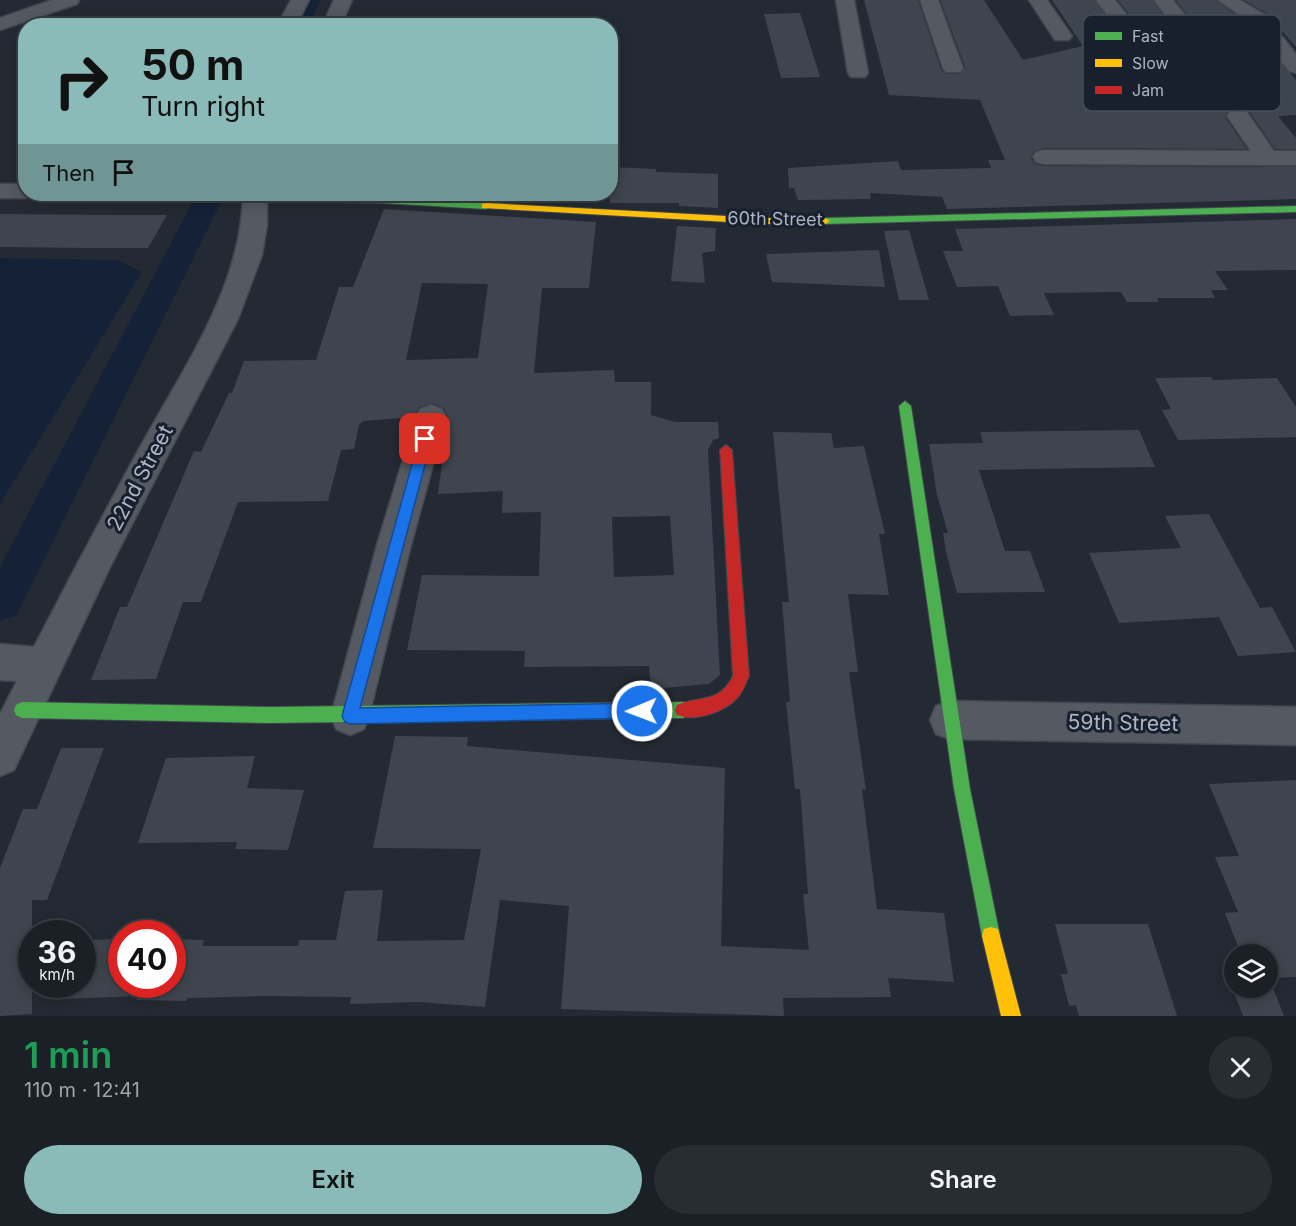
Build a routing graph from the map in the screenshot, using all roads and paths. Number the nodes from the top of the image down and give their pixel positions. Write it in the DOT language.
graph roads {
  1 [pos="70,0"];
  2 [pos="300,0"];
  3 [pos="343,0"];
  4 [pos="845,0"];
  5 [pos="929,0"];
  6 [pos="1038,0"];
  7 [pos="1105,0"];
  8 [pos="1163,0"];
  9 [pos="1227,0"];
  10 [pos="1117,15"];
  11 [pos="1175,15"];
  12 [pos="1251,15"];
  13 [pos="290,18"];
  14 [pos="335,18"];
  15 [pos="0,24"];
  16 [pos="1062,36"];
  17 [pos="1281,48"];
  18 [pos="1296,67"];
  19 [pos="953,68"];
  20 [pos="858,73"];
  21 [pos="1238,116"];
  22 [pos="1044,157"];
  23 [pos="1296,158"];
  24 [pos="1268,159"];
  25 [pos="0,191"];
  26 [pos="18,191"];
  27 [pos="251,201"];
  28 [pos="389,201"];
  29 [pos="1296,209"];
  30 [pos="905,406"];
  31 [pos="431,417"];
  32 [pos="726,450"];
  33 [pos="0,662"];
  34 [pos="44,666"];
  35 [pos="22,710"];
  36 [pos="350,716"];
  37 [pos="950,720"];
  38 [pos="1296,726"];
  39 [pos="0,756"];
  40 [pos="1011,1016"];
  1 -- 15 [label="street"];
  2 -- 13 [label="street"];
  3 -- 14 [label="street"];
  4 -- 20 [label="street"];
  5 -- 19 [label="street"];
  6 -- 16 [label="street"];
  7 -- 10 [label="street"];
  8 -- 11 [label="street"];
  9 -- 12 [label="street"];
  17 -- 18 [label="street"];
  21 -- 24 [label="street"];
  22 -- 24 [label="street"];
  23 -- 24 [label="street"];
  25 -- 26 [label="street"];
  27 -- 34 [label="street, 22nd Street"];
  28 -- 29 [label="street, 60th Street"];
  30 -- 37 [label="street"];
  31 -- 36 [label="street"];
  32 -- 36 [label="street"];
  33 -- 34 [label="street"];
  34 -- 35 [label="street, 22nd Street"];
  35 -- 36 [label="street"];
  35 -- 39 [label="street, 22nd Street"];
  37 -- 38 [label="street, 59th Street"];
  37 -- 40 [label="street"];
}
